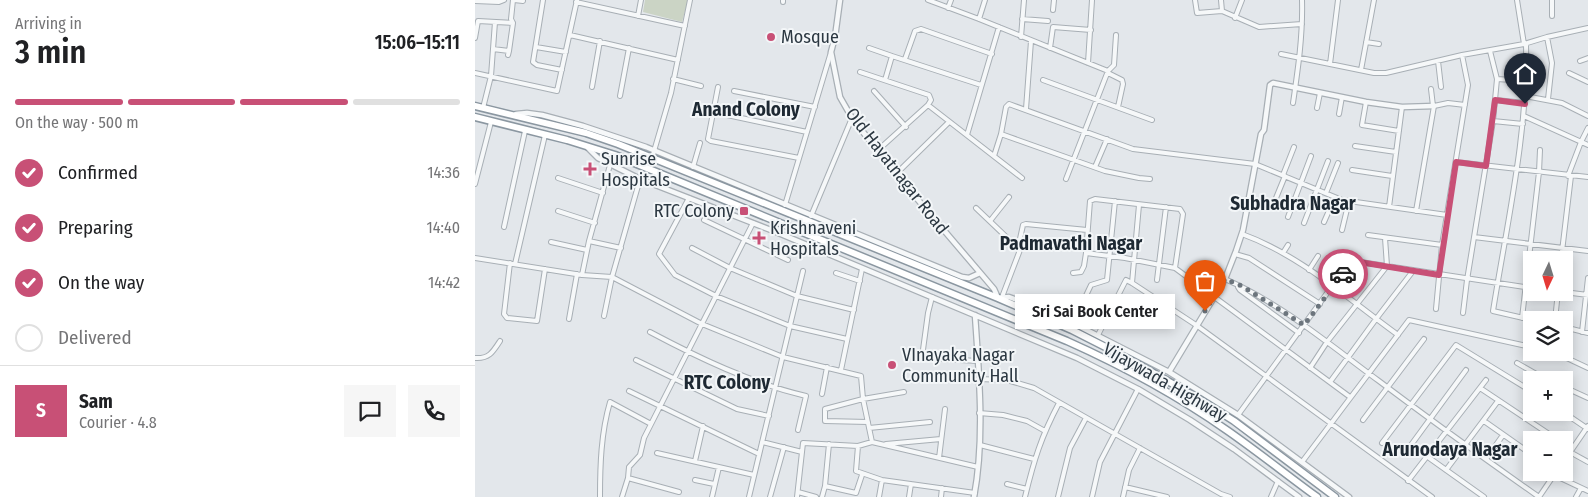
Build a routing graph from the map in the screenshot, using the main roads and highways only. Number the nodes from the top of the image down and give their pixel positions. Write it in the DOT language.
graph roads {
  1 [pos="475,106"];
  2 [pos="475,117"];
  3 [pos="537,121"];
  4 [pos="535,133"];
  5 [pos="1259,441"];
  6 [pos="1253,449"];
  7 [pos="1317,497"];
  8 [pos="1335,497"];
  1 -- 3 [label="highway, Vijaywada Highway"];
  2 -- 4 [label="highway, Vijaywada Highway"];
  3 -- 4 [label="highway"];
  3 -- 5 [label="highway, Vijaywada Highway"];
  4 -- 6 [label="highway, Vijaywada Highway"];
  5 -- 6 [label="highway"];
  5 -- 8 [label="highway, Vijaywada Highway"];
  6 -- 7 [label="highway, Vijaywada Highway"];
}
